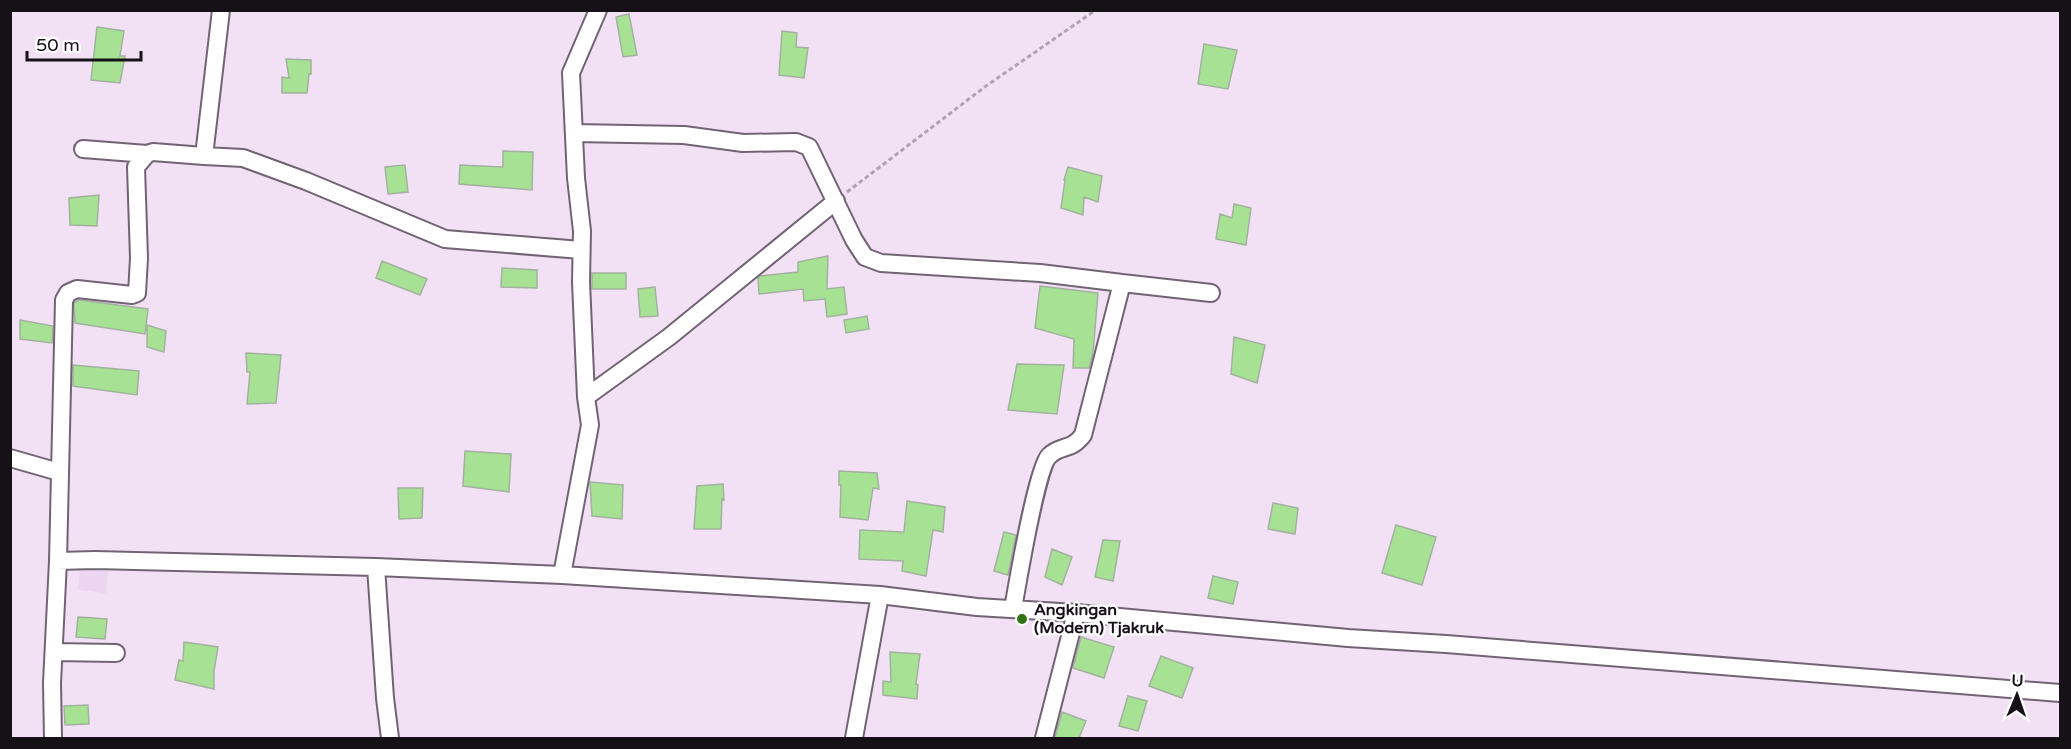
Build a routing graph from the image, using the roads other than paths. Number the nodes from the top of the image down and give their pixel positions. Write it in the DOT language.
graph roads {
  1 [pos="221,10"];
  2 [pos="598,10"];
  3 [pos="574,133"];
  4 [pos="83,149"];
  5 [pos="147,153"];
  6 [pos="204,156"];
  7 [pos="836,201"];
  8 [pos="581,250"];
  9 [pos="1122,283"];
  10 [pos="1211,293"];
  11 [pos="586,397"];
  12 [pos="10,458"];
  13 [pos="59,472"];
  14 [pos="58,561"];
  15 [pos="376,567"];
  16 [pos="562,575"];
  17 [pos="880,595"];
  18 [pos="1012,609"];
  19 [pos="1076,613"];
  20 [pos="54,652"];
  21 [pos="116,653"];
  22 [pos="2061,693"];
  23 [pos="53,738"];
  24 [pos="390,738"];
  25 [pos="854,738"];
  26 [pos="1044,738"];
  1 -- 6 [label="street"];
  2 -- 3 [label="street"];
  3 -- 7 [label="street"];
  3 -- 8 [label="street"];
  4 -- 5 [label="street"];
  5 -- 6 [label="street"];
  5 -- 13 [label="street"];
  6 -- 8 [label="street"];
  7 -- 9 [label="street"];
  7 -- 11 [label="street"];
  8 -- 11 [label="street"];
  9 -- 10 [label="street"];
  9 -- 18 [label="street"];
  11 -- 16 [label="street"];
  12 -- 13 [label="street"];
  13 -- 14 [label="street"];
  14 -- 15 [label="street"];
  14 -- 20 [label="street"];
  15 -- 16 [label="street"];
  15 -- 24 [label="street"];
  16 -- 17 [label="street"];
  17 -- 18 [label="street"];
  17 -- 25 [label="street"];
  18 -- 19 [label="street"];
  19 -- 22 [label="street"];
  19 -- 26 [label="street"];
  20 -- 21 [label="street"];
  20 -- 23 [label="street"];
}
